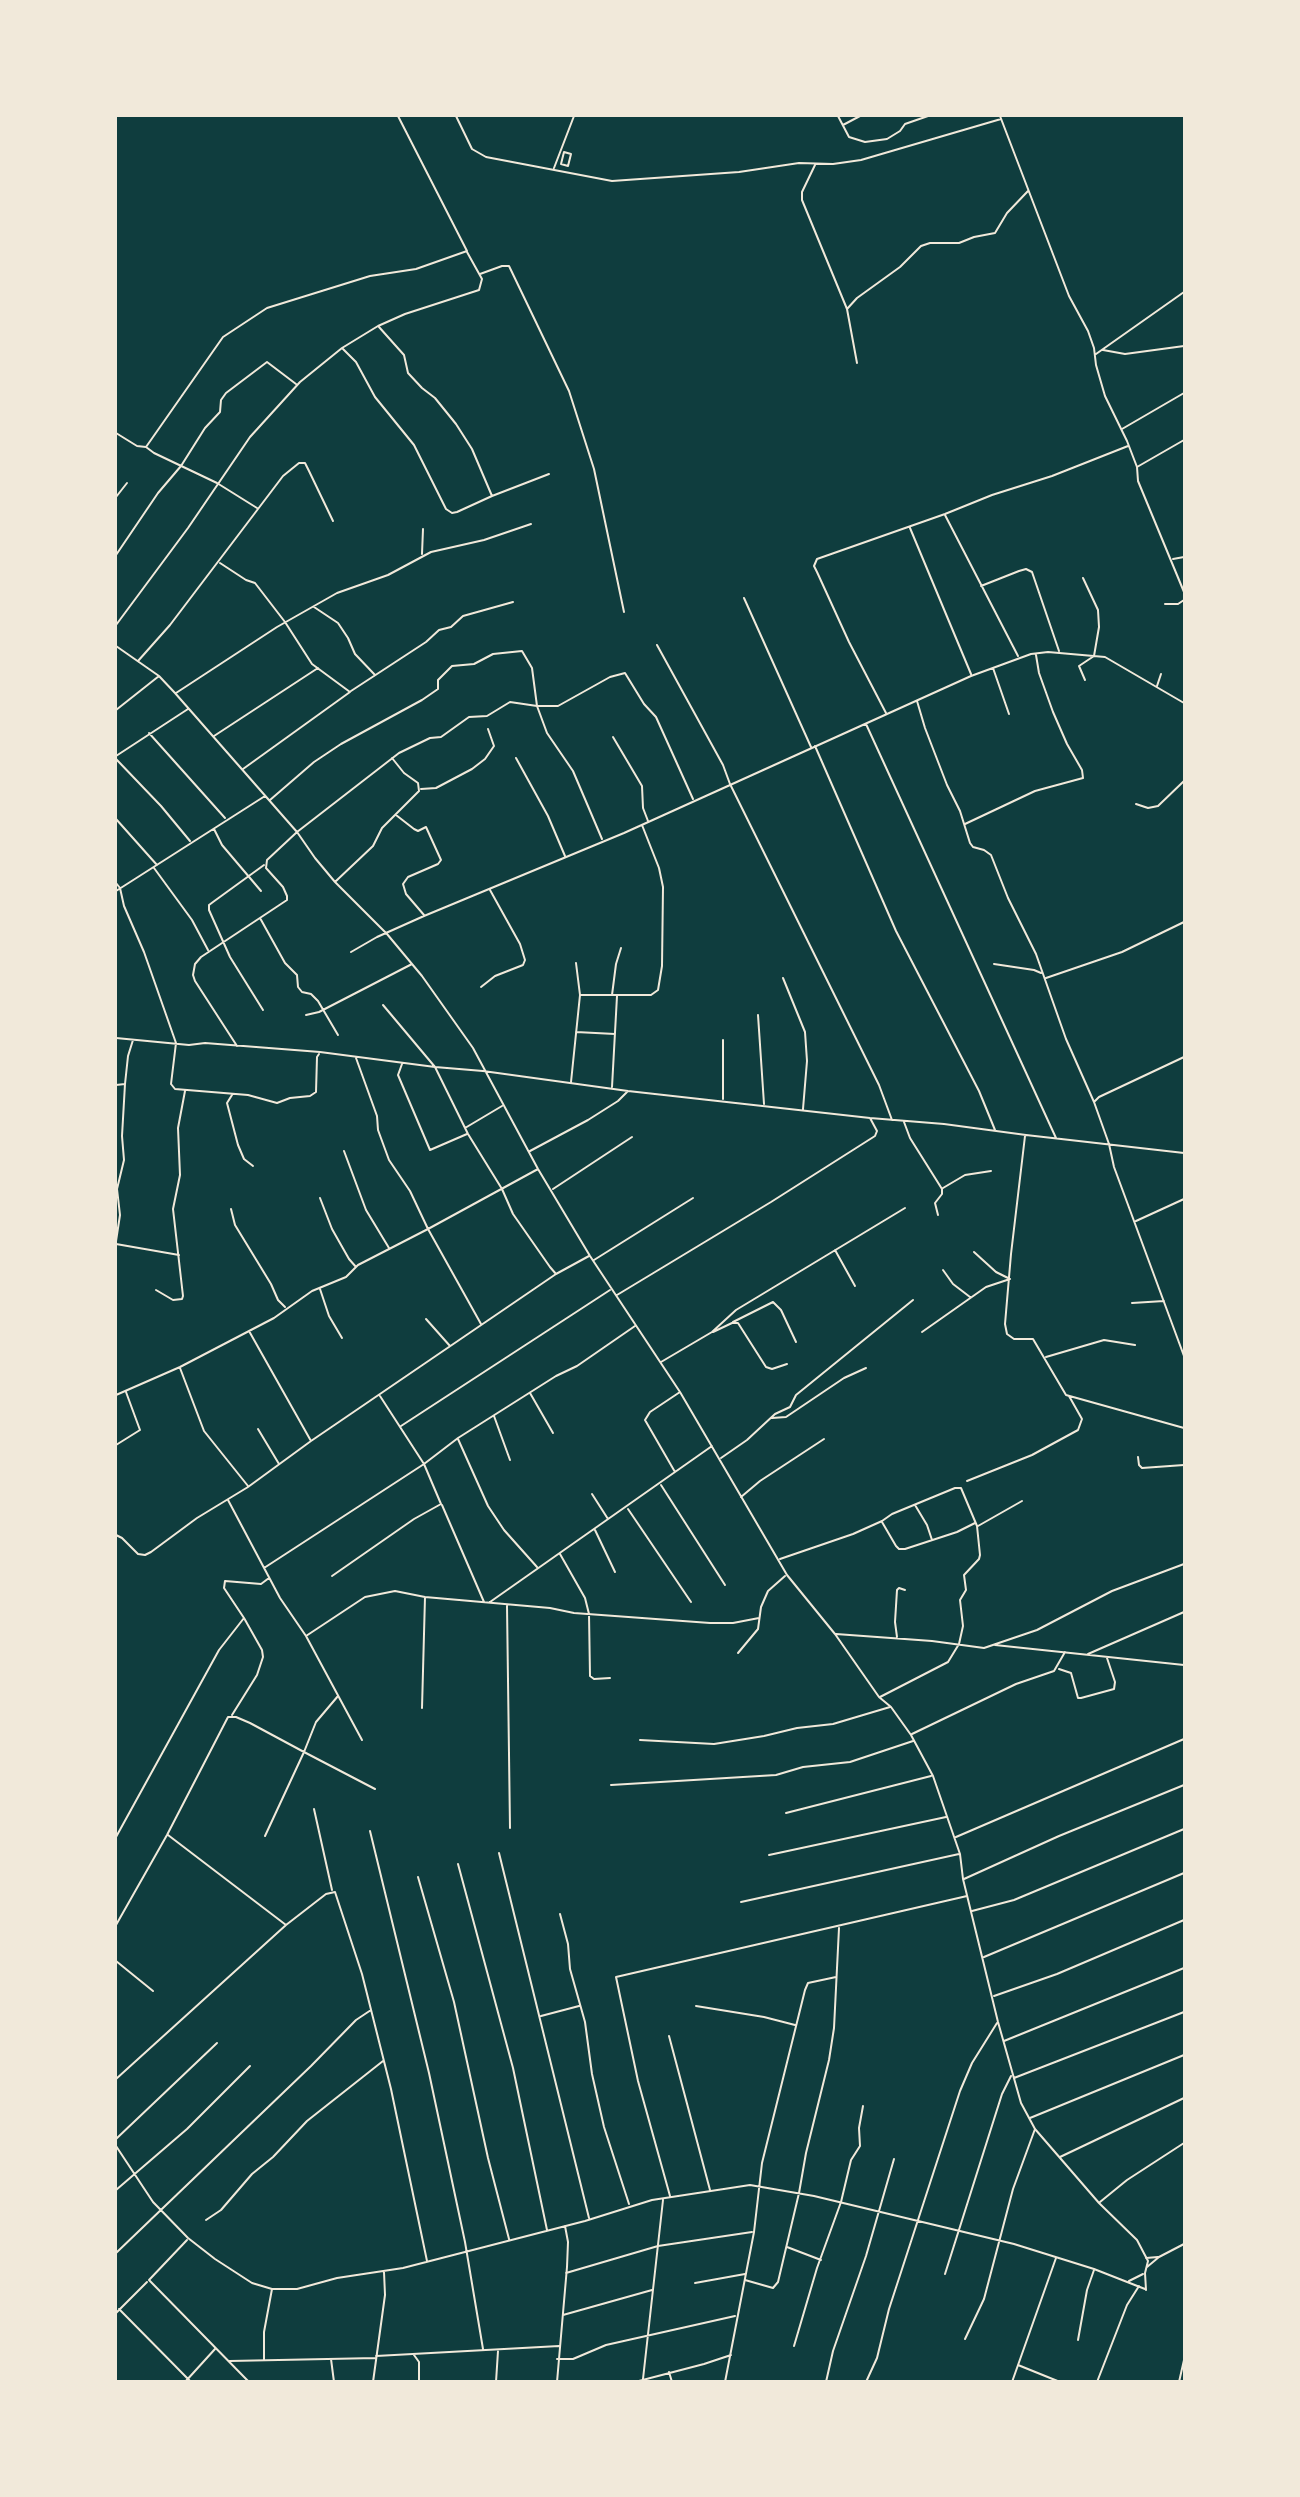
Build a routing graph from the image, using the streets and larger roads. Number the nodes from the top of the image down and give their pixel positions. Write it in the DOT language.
graph roads {
  1 [pos="398,116"];
  2 [pos="456,116"];
  3 [pos="575,116"];
  4 [pos="838,116"];
  5 [pos="860,116"];
  6 [pos="928,116"];
  7 [pos="1000,117"];
  8 [pos="843,126"];
  9 [pos="816,164"];
  10 [pos="554,169"];
  11 [pos="1028,190"];
  12 [pos="467,251"];
  13 [pos="479,274"];
  14 [pos="1185,292"];
  15 [pos="847,309"];
  16 [pos="378,326"];
  17 [pos="1185,346"];
  18 [pos="342,348"];
  19 [pos="1102,350"];
  20 [pos="1095,355"];
  21 [pos="857,363"];
  22 [pos="298,385"];
  23 [pos="1185,393"];
  24 [pos="1121,429"];
  25 [pos="116,433"];
  26 [pos="1185,440"];
  27 [pos="1129,446"];
  28 [pos="146,447"];
  29 [pos="181,466"];
  30 [pos="1137,467"];
  31 [pos="549,474"];
  32 [pos="127,483"];
  33 [pos="217,483"];
  34 [pos="492,496"];
  35 [pos="116,497"];
  36 [pos="258,509"];
  37 [pos="944,514"];
  38 [pos="333,521"];
  39 [pos="531,524"];
  40 [pos="909,527"];
  41 [pos="423,529"];
  42 [pos="116,555"];
  43 [pos="421,555"];
  44 [pos="1185,558"];
  45 [pos="1172,559"];
  46 [pos="219,562"];
  47 [pos="1083,578"];
  48 [pos="980,587"];
  49 [pos="1185,592"];
  50 [pos="744,598"];
  51 [pos="1185,600"];
  52 [pos="513,602"];
  53 [pos="1165,604"];
  54 [pos="313,607"];
  55 [pos="624,612"];
  56 [pos="285,622"];
  57 [pos="116,625"];
  58 [pos="657,645"];
  59 [pos="116,646"];
  60 [pos="1036,653"];
  61 [pos="1060,653"];
  62 [pos="1094,656"];
  63 [pos="1019,657"];
  64 [pos="138,662"];
  65 [pos="993,667"];
  66 [pos="318,668"];
  67 [pos="1161,674"];
  68 [pos="159,676"];
  69 [pos="375,676"];
  70 [pos="971,676"];
  71 [pos="1085,680"];
  72 [pos="1157,687"];
  73 [pos="350,692"];
  74 [pos="175,694"];
  75 [pos="917,700"];
  76 [pos="1185,703"];
  77 [pos="537,706"];
  78 [pos="188,708"];
  79 [pos="116,710"];
  80 [pos="887,713"];
  81 [pos="1009,714"];
  82 [pos="865,723"];
  83 [pos="488,729"];
  84 [pos="149,733"];
  85 [pos="213,737"];
  86 [pos="613,737"];
  87 [pos="813,746"];
  88 [pos="116,757"];
  89 [pos="392,758"];
  90 [pos="516,758"];
  91 [pos="242,770"];
  92 [pos="1185,781"];
  93 [pos="730,784"];
  94 [pos="420,788"];
  95 [pos="265,796"];
  96 [pos="269,801"];
  97 [pos="694,801"];
  98 [pos="1136,804"];
  99 [pos="395,814"];
  100 [pos="116,819"];
  101 [pos="227,820"];
  102 [pos="648,822"];
  103 [pos="964,824"];
  104 [pos="642,825"];
  105 [pos="214,828"];
  106 [pos="297,832"];
  107 [pos="603,840"];
  108 [pos="191,842"];
  109 [pos="565,856"];
  110 [pos="265,864"];
  111 [pos="157,865"];
  112 [pos="153,867"];
  113 [pos="248,875"];
  114 [pos="335,882"];
  115 [pos="116,883"];
  116 [pos="120,888"];
  117 [pos="489,889"];
  118 [pos="116,891"];
  119 [pos="261,891"];
  120 [pos="424,916"];
  121 [pos="260,918"];
  122 [pos="1185,922"];
  123 [pos="387,934"];
  124 [pos="225,942"];
  125 [pos="621,948"];
  126 [pos="209,952"];
  127 [pos="351,952"];
  128 [pos="576,963"];
  129 [pos="412,964"];
  130 [pos="994,964"];
  131 [pos="1043,974"];
  132 [pos="783,978"];
  133 [pos="1045,979"];
  134 [pos="481,987"];
  135 [pos="580,995"];
  136 [pos="612,996"];
  137 [pos="617,996"];
  138 [pos="383,1005"];
  139 [pos="263,1010"];
  140 [pos="324,1010"];
  141 [pos="306,1015"];
  142 [pos="758,1015"];
  143 [pos="575,1032"];
  144 [pos="338,1034"];
  145 [pos="615,1034"];
  146 [pos="116,1038"];
  147 [pos="133,1039"];
  148 [pos="723,1040"];
  149 [pos="176,1043"];
  150 [pos="237,1047"];
  151 [pos="320,1052"];
  152 [pos="356,1057"];
  153 [pos="1185,1057"];
  154 [pos="402,1063"];
  155 [pos="435,1067"];
  156 [pos="483,1071"];
  157 [pos="571,1083"];
  158 [pos="125,1084"];
  159 [pos="116,1085"];
  160 [pos="612,1088"];
  161 [pos="185,1090"];
  162 [pos="628,1091"];
  163 [pos="233,1094"];
  164 [pos="723,1100"];
  165 [pos="1094,1102"];
  166 [pos="503,1105"];
  167 [pos="764,1105"];
  168 [pos="803,1110"];
  169 [pos="870,1118"];
  170 [pos="892,1120"];
  171 [pos="903,1122"];
  172 [pos="465,1128"];
  173 [pos="995,1130"];
  174 [pos="468,1134"];
  175 [pos="1026,1135"];
  176 [pos="632,1137"];
  177 [pos="1056,1138"];
  178 [pos="1109,1144"];
  179 [pos="344,1151"];
  180 [pos="529,1151"];
  181 [pos="1185,1153"];
  182 [pos="253,1166"];
  183 [pos="538,1169"];
  184 [pos="991,1171"];
  185 [pos="502,1189"];
  186 [pos="942,1189"];
  187 [pos="552,1190"];
  188 [pos="320,1198"];
  189 [pos="693,1198"];
  190 [pos="1185,1199"];
  191 [pos="905,1208"];
  192 [pos="231,1209"];
  193 [pos="938,1215"];
  194 [pos="1135,1222"];
  195 [pos="428,1229"];
  196 [pos="116,1242"];
  197 [pos="389,1249"];
  198 [pos="835,1249"];
  199 [pos="974,1252"];
  200 [pos="179,1255"];
  201 [pos="590,1256"];
  202 [pos="593,1260"];
  203 [pos="356,1267"];
  204 [pos="943,1270"];
  205 [pos="556,1274"];
  206 [pos="1010,1279"];
  207 [pos="855,1286"];
  208 [pos="320,1287"];
  209 [pos="612,1289"];
  210 [pos="156,1290"];
  211 [pos="616,1295"];
  212 [pos="971,1298"];
  213 [pos="913,1300"];
  214 [pos="1166,1301"];
  215 [pos="1132,1303"];
  216 [pos="285,1308"];
  217 [pos="426,1319"];
  218 [pos="732,1323"];
  219 [pos="481,1325"];
  220 [pos="635,1325"];
  221 [pos="248,1330"];
  222 [pos="712,1332"];
  223 [pos="922,1332"];
  224 [pos="342,1338"];
  225 [pos="1185,1340"];
  226 [pos="796,1342"];
  227 [pos="1180,1342"];
  228 [pos="1136,1345"];
  229 [pos="451,1346"];
  230 [pos="1185,1356"];
  231 [pos="1045,1358"];
  232 [pos="660,1363"];
  233 [pos="787,1364"];
  234 [pos="180,1367"];
  235 [pos="866,1368"];
  236 [pos="126,1391"];
  237 [pos="529,1392"];
  238 [pos="680,1392"];
  239 [pos="116,1395"];
  240 [pos="380,1395"];
  241 [pos="1068,1396"];
  242 [pos="493,1415"];
  243 [pos="771,1418"];
  244 [pos="400,1427"];
  245 [pos="1185,1428"];
  246 [pos="258,1429"];
  247 [pos="553,1433"];
  248 [pos="458,1438"];
  249 [pos="824,1439"];
  250 [pos="311,1441"];
  251 [pos="116,1445"];
  252 [pos="713,1446"];
  253 [pos="1138,1457"];
  254 [pos="721,1459"];
  255 [pos="510,1460"];
  256 [pos="424,1464"];
  257 [pos="280,1465"];
  258 [pos="1185,1465"];
  259 [pos="676,1473"];
  260 [pos="967,1481"];
  261 [pos="660,1484"];
  262 [pos="248,1487"];
  263 [pos="592,1494"];
  264 [pos="741,1498"];
  265 [pos="228,1499"];
  266 [pos="1022,1501"];
  267 [pos="441,1504"];
  268 [pos="914,1504"];
  269 [pos="627,1508"];
  270 [pos="609,1520"];
  271 [pos="882,1521"];
  272 [pos="976,1524"];
  273 [pos="594,1530"];
  274 [pos="116,1535"];
  275 [pos="932,1540"];
  276 [pos="559,1553"];
  277 [pos="779,1559"];
  278 [pos="1185,1564"];
  279 [pos="264,1568"];
  280 [pos="538,1569"];
  281 [pos="615,1572"];
  282 [pos="787,1575"];
  283 [pos="332,1576"];
  284 [pos="270,1578"];
  285 [pos="725,1585"];
  286 [pos="905,1590"];
  287 [pos="425,1597"];
  288 [pos="484,1602"];
  289 [pos="490,1602"];
  290 [pos="691,1602"];
  291 [pos="507,1605"];
  292 [pos="1185,1612"];
  293 [pos="589,1614"];
  294 [pos="244,1618"];
  295 [pos="759,1618"];
  296 [pos="835,1634"];
  297 [pos="306,1636"];
  298 [pos="897,1638"];
  299 [pos="959,1644"];
  300 [pos="994,1645"];
  301 [pos="1065,1652"];
  302 [pos="738,1653"];
  303 [pos="1087,1654"];
  304 [pos="1107,1656"];
  305 [pos="1185,1665"];
  306 [pos="1058,1669"];
  307 [pos="610,1678"];
  308 [pos="338,1696"];
  309 [pos="879,1697"];
  310 [pos="891,1707"];
  311 [pos="422,1708"];
  312 [pos="232,1716"];
  313 [pos="911,1735"];
  314 [pos="1185,1739"];
  315 [pos="362,1740"];
  316 [pos="914,1740"];
  317 [pos="640,1741"];
  318 [pos="304,1752"];
  319 [pos="933,1776"];
  320 [pos="611,1785"];
  321 [pos="1185,1785"];
  322 [pos="375,1789"];
  323 [pos="314,1809"];
  324 [pos="786,1813"];
  325 [pos="948,1816"];
  326 [pos="510,1828"];
  327 [pos="1185,1829"];
  328 [pos="370,1831"];
  329 [pos="167,1835"];
  330 [pos="265,1836"];
  331 [pos="116,1837"];
  332 [pos="955,1837"];
  333 [pos="499,1853"];
  334 [pos="960,1854"];
  335 [pos="769,1855"];
  336 [pos="458,1864"];
  337 [pos="1185,1873"];
  338 [pos="418,1877"];
  339 [pos="963,1879"];
  340 [pos="332,1891"];
  341 [pos="968,1896"];
  342 [pos="741,1902"];
  343 [pos="971,1912"];
  344 [pos="560,1914"];
  345 [pos="1185,1920"];
  346 [pos="116,1925"];
  347 [pos="286,1925"];
  348 [pos="839,1927"];
  349 [pos="983,1958"];
  350 [pos="116,1961"];
  351 [pos="1185,1968"];
  352 [pos="836,1977"];
  353 [pos="153,1991"];
  354 [pos="993,1996"];
  355 [pos="580,2006"];
  356 [pos="696,2006"];
  357 [pos="371,2010"];
  358 [pos="1185,2012"];
  359 [pos="540,2016"];
  360 [pos="998,2022"];
  361 [pos="797,2025"];
  362 [pos="669,2036"];
  363 [pos="1003,2041"];
  364 [pos="217,2043"];
  365 [pos="1185,2055"];
  366 [pos="383,2061"];
  367 [pos="250,2066"];
  368 [pos="1012,2076"];
  369 [pos="116,2079"];
  370 [pos="1185,2098"];
  371 [pos="863,2106"];
  372 [pos="1029,2119"];
  373 [pos="1035,2129"];
  374 [pos="116,2139"];
  375 [pos="1185,2143"];
  376 [pos="116,2146"];
  377 [pos="1059,2157"];
  378 [pos="894,2159"];
  379 [pos="134,2175"];
  380 [pos="761,2186"];
  381 [pos="116,2190"];
  382 [pos="710,2190"];
  383 [pos="799,2193"];
  384 [pos="670,2197"];
  385 [pos="663,2198"];
  386 [pos="841,2202"];
  387 [pos="1099,2203"];
  388 [pos="630,2206"];
  389 [pos="159,2210"];
  390 [pos="879,2211"];
  391 [pos="590,2219"];
  392 [pos="206,2220"];
  393 [pos="918,2223"];
  394 [pos="565,2225"];
  395 [pos="547,2230"];
  396 [pos="754,2232"];
  397 [pos="957,2232"];
  398 [pos="188,2238"];
  399 [pos="509,2240"];
  400 [pos="998,2242"];
  401 [pos="1185,2244"];
  402 [pos="658,2246"];
  403 [pos="787,2247"];
  404 [pos="467,2252"];
  405 [pos="116,2253"];
  406 [pos="1159,2257"];
  407 [pos="1056,2258"];
  408 [pos="1145,2258"];
  409 [pos="821,2260"];
  410 [pos="427,2262"];
  411 [pos="1147,2267"];
  412 [pos="1094,2269"];
  413 [pos="384,2271"];
  414 [pos="566,2273"];
  415 [pos="1145,2273"];
  416 [pos="746,2274"];
  417 [pos="945,2274"];
  418 [pos="149,2280"];
  419 [pos="744,2280"];
  420 [pos="1128,2281"];
  421 [pos="695,2283"];
  422 [pos="1139,2286"];
  423 [pos="272,2290"];
  424 [pos="653,2290"];
  425 [pos="120,2309"];
  426 [pos="116,2313"];
  427 [pos="562,2316"];
  428 [pos="737,2316"];
  429 [pos="647,2336"];
  430 [pos="965,2339"];
  431 [pos="1078,2340"];
  432 [pos="559,2346"];
  433 [pos="794,2346"];
  434 [pos="216,2348"];
  435 [pos="483,2349"];
  436 [pos="498,2350"];
  437 [pos="413,2355"];
  438 [pos="731,2355"];
  439 [pos="376,2357"];
  440 [pos="331,2359"];
  441 [pos="557,2359"];
  442 [pos="1185,2360"];
  443 [pos="229,2361"];
  444 [pos="264,2361"];
  445 [pos="1017,2364"];
  446 [pos="669,2372"];
  447 [pos="643,2379"];
  448 [pos="188,2381"];
  449 [pos="249,2382"];
  450 [pos="334,2382"];
  451 [pos="373,2382"];
  452 [pos="419,2382"];
  453 [pos="496,2382"];
  454 [pos="557,2382"];
  455 [pos="635,2382"];
  456 [pos="672,2382"];
  457 [pos="725,2382"];
  458 [pos="826,2382"];
  459 [pos="866,2382"];
  460 [pos="1012,2382"];
  461 [pos="1060,2382"];
  462 [pos="1097,2382"];
  463 [pos="1179,2382"];
  1 -- 12 [label="street"];
  2 -- 10 [label="street"];
  3 -- 10 [label="street"];
  4 -- 8 [label="street"];
  5 -- 8 [label="street"];
  6 -- 8 [label="street"];
  7 -- 9 [label="street"];
  7 -- 11 [label="street"];
  9 -- 10 [label="street"];
  9 -- 15 [label="street"];
  11 -- 15 [label="street"];
  11 -- 20 [label="street"];
  12 -- 13 [label="street"];
  12 -- 28 [label="street"];
  13 -- 16 [label="street"];
  13 -- 55 [label="street"];
  14 -- 19 [label="street"];
  15 -- 21 [label="street"];
  16 -- 18 [label="street"];
  16 -- 34 [label="street"];
  17 -- 19 [label="street"];
  18 -- 22 [label="street"];
  18 -- 34 [label="street"];
  19 -- 20 [label="street"];
  20 -- 24 [label="street"];
  22 -- 29 [label="street"];
  22 -- 33 [label="street"];
  23 -- 24 [label="street"];
  24 -- 27 [label="street"];
  25 -- 28 [label="street"];
  26 -- 30 [label="street"];
  27 -- 30 [label="street"];
  27 -- 37 [label="street"];
  28 -- 29 [label="street"];
  29 -- 33 [label="street"];
  29 -- 42 [label="street"];
  30 -- 45 [label="street"];
  31 -- 34 [label="street"];
  32 -- 35 [label="street"];
  33 -- 36 [label="street"];
  33 -- 57 [label="street"];
  36 -- 38 [label="street"];
  36 -- 46 [label="street"];
  37 -- 40 [label="street"];
  37 -- 48 [label="street"];
  39 -- 43 [label="street"];
  40 -- 70 [label="street"];
  40 -- 80 [label="street"];
  41 -- 43 [label="street"];
  43 -- 54 [label="street"];
  44 -- 45 [label="street"];
  45 -- 49 [label="street"];
  46 -- 56 [label="street"];
  46 -- 64 [label="street"];
  47 -- 62 [label="street"];
  48 -- 61 [label="street"];
  48 -- 63 [label="street"];
  50 -- 87 [label="street"];
  51 -- 53 [label="street"];
  52 -- 69 [label="street"];
  54 -- 56 [label="street"];
  54 -- 69 [label="street"];
  56 -- 66 [label="street"];
  56 -- 74 [label="street"];
  58 -- 93 [label="street"];
  59 -- 64 [label="street"];
  60 -- 61 [label="street"];
  60 -- 63 [label="street"];
  60 -- 103 [label="street"];
  61 -- 62 [label="street"];
  62 -- 71 [label="street"];
  62 -- 72 [label="street"];
  63 -- 65 [label="street"];
  64 -- 68 [label="street"];
  65 -- 70 [label="street"];
  65 -- 81 [label="street"];
  66 -- 73 [label="street"];
  66 -- 85 [label="street"];
  67 -- 72 [label="street"];
  68 -- 74 [label="street"];
  68 -- 79 [label="street"];
  69 -- 73 [label="street"];
  70 -- 75 [label="street"];
  72 -- 76 [label="street"];
  73 -- 91 [label="street"];
  74 -- 78 [label="street"];
  75 -- 80 [label="street"];
  75 -- 103 [label="street"];
  77 -- 89 [label="street"];
  77 -- 96 [label="street"];
  77 -- 97 [label="street"];
  77 -- 107 [label="street"];
  78 -- 84 [label="street"];
  78 -- 85 [label="street"];
  80 -- 82 [label="street"];
  82 -- 87 [label="street"];
  82 -- 177 [label="street"];
  83 -- 94 [label="street"];
  84 -- 88 [label="street"];
  84 -- 101 [label="street"];
  85 -- 91 [label="street"];
  86 -- 102 [label="street"];
  87 -- 93 [label="street"];
  87 -- 173 [label="street"];
  88 -- 108 [label="street"];
  89 -- 94 [label="street"];
  89 -- 106 [label="street"];
  90 -- 109 [label="street"];
  91 -- 95 [label="street"];
  92 -- 98 [label="street"];
  93 -- 97 [label="street"];
  93 -- 170 [label="street"];
  94 -- 99 [label="street"];
  95 -- 96 [label="street"];
  95 -- 101 [label="street"];
  96 -- 106 [label="street"];
  97 -- 102 [label="street"];
  99 -- 114 [label="street"];
  99 -- 120 [label="street"];
  100 -- 111 [label="street"];
  101 -- 105 [label="street"];
  102 -- 104 [label="street"];
  103 -- 131 [label="street"];
  104 -- 107 [label="street"];
  104 -- 137 [label="street"];
  105 -- 108 [label="street"];
  105 -- 113 [label="street"];
  106 -- 110 [label="street"];
  106 -- 114 [label="street"];
  107 -- 109 [label="street"];
  108 -- 111 [label="street"];
  109 -- 117 [label="street"];
  110 -- 113 [label="street"];
  110 -- 121 [label="street"];
  111 -- 112 [label="street"];
  112 -- 116 [label="street"];
  112 -- 126 [label="street"];
  113 -- 119 [label="street"];
  113 -- 124 [label="street"];
  114 -- 123 [label="street"];
  115 -- 116 [label="street"];
  116 -- 118 [label="street"];
  116 -- 149 [label="street"];
  117 -- 120 [label="street"];
  117 -- 134 [label="street"];
  120 -- 123 [label="street"];
  121 -- 124 [label="street"];
  121 -- 140 [label="street"];
  122 -- 133 [label="street"];
  123 -- 127 [label="street"];
  123 -- 129 [label="street"];
  124 -- 126 [label="street"];
  124 -- 139 [label="street"];
  125 -- 136 [label="street"];
  126 -- 150 [label="street"];
  128 -- 135 [label="street"];
  129 -- 140 [label="street"];
  129 -- 156 [label="street"];
  130 -- 131 [label="street"];
  131 -- 133 [label="street"];
  132 -- 168 [label="street"];
  133 -- 165 [label="street"];
  135 -- 136 [label="street"];
  135 -- 143 [label="street"];
  136 -- 137 [label="street"];
  137 -- 145 [label="street"];
  138 -- 155 [label="street"];
  140 -- 141 [label="street"];
  140 -- 144 [label="street"];
  142 -- 167 [label="street"];
  143 -- 145 [label="street"];
  143 -- 157 [label="street"];
  145 -- 160 [label="street"];
  146 -- 147 [label="street"];
  147 -- 149 [label="street"];
  147 -- 158 [label="street"];
  148 -- 164 [label="street"];
  149 -- 150 [label="street"];
  149 -- 161 [label="street"];
  150 -- 151 [label="street"];
  151 -- 152 [label="street"];
  151 -- 163 [label="street"];
  152 -- 154 [label="street"];
  152 -- 195 [label="street"];
  153 -- 165 [label="street"];
  154 -- 155 [label="street"];
  154 -- 174 [label="street"];
  155 -- 156 [label="street"];
  155 -- 172 [label="street"];
  156 -- 157 [label="street"];
  156 -- 166 [label="street"];
  157 -- 160 [label="street"];
  158 -- 159 [label="street"];
  158 -- 196 [label="street"];
  160 -- 162 [label="street"];
  161 -- 163 [label="street"];
  161 -- 200 [label="street"];
  162 -- 164 [label="street"];
  162 -- 180 [label="street"];
  163 -- 182 [label="street"];
  164 -- 167 [label="street"];
  165 -- 178 [label="street"];
  166 -- 172 [label="street"];
  166 -- 180 [label="street"];
  167 -- 168 [label="street"];
  168 -- 169 [label="street"];
  169 -- 170 [label="street"];
  169 -- 211 [label="street"];
  170 -- 171 [label="street"];
  171 -- 173 [label="street"];
  171 -- 186 [label="street"];
  172 -- 174 [label="street"];
  173 -- 175 [label="street"];
  174 -- 185 [label="street"];
  175 -- 177 [label="street"];
  175 -- 206 [label="street"];
  176 -- 187 [label="street"];
  177 -- 178 [label="street"];
  178 -- 181 [label="street"];
  178 -- 194 [label="street"];
  179 -- 197 [label="street"];
  180 -- 183 [label="street"];
  183 -- 185 [label="street"];
  183 -- 187 [label="street"];
  184 -- 186 [label="street"];
  185 -- 195 [label="street"];
  185 -- 205 [label="street"];
  186 -- 193 [label="street"];
  187 -- 201 [label="street"];
  188 -- 203 [label="street"];
  189 -- 202 [label="street"];
  190 -- 194 [label="street"];
  191 -- 198 [label="street"];
  192 -- 216 [label="street"];
  194 -- 214 [label="street"];
  195 -- 197 [label="street"];
  195 -- 219 [label="street"];
  196 -- 200 [label="street"];
  197 -- 203 [label="street"];
  198 -- 207 [label="street"];
  198 -- 222 [label="street"];
  199 -- 206 [label="street"];
  200 -- 210 [label="street"];
  201 -- 202 [label="street"];
  201 -- 205 [label="street"];
  202 -- 209 [label="street"];
  203 -- 208 [label="street"];
  204 -- 212 [label="street"];
  205 -- 219 [label="street"];
  206 -- 212 [label="street"];
  206 -- 231 [label="street"];
  208 -- 216 [label="street"];
  208 -- 224 [label="street"];
  209 -- 211 [label="street"];
  209 -- 244 [label="street"];
  211 -- 220 [label="street"];
  212 -- 223 [label="street"];
  213 -- 243 [label="street"];
  214 -- 215 [label="street"];
  214 -- 227 [label="street"];
  216 -- 221 [label="street"];
  217 -- 229 [label="street"];
  218 -- 222 [label="street"];
  218 -- 226 [label="street"];
  218 -- 233 [label="street"];
  219 -- 229 [label="street"];
  220 -- 232 [label="street"];
  220 -- 237 [label="street"];
  221 -- 234 [label="street"];
  221 -- 250 [label="street"];
  222 -- 232 [label="street"];
  225 -- 227 [label="street"];
  227 -- 230 [label="street"];
  228 -- 231 [label="street"];
  229 -- 240 [label="street"];
  231 -- 241 [label="street"];
  232 -- 238 [label="street"];
  234 -- 236 [label="street"];
  234 -- 262 [label="street"];
  235 -- 243 [label="street"];
  236 -- 239 [label="street"];
  236 -- 251 [label="street"];
  237 -- 242 [label="street"];
  237 -- 247 [label="street"];
  238 -- 252 [label="street"];
  238 -- 259 [label="street"];
  240 -- 244 [label="street"];
  240 -- 250 [label="street"];
  241 -- 245 [label="street"];
  241 -- 260 [label="street"];
  242 -- 248 [label="street"];
  242 -- 255 [label="street"];
  243 -- 254 [label="street"];
  244 -- 256 [label="street"];
  246 -- 257 [label="street"];
  248 -- 256 [label="street"];
  248 -- 280 [label="street"];
  249 -- 264 [label="street"];
  250 -- 257 [label="street"];
  252 -- 254 [label="street"];
  252 -- 259 [label="street"];
  253 -- 258 [label="street"];
  254 -- 264 [label="street"];
  256 -- 267 [label="street"];
  256 -- 279 [label="street"];
  257 -- 262 [label="street"];
  259 -- 261 [label="street"];
  261 -- 269 [label="street"];
  261 -- 285 [label="street"];
  262 -- 265 [label="street"];
  263 -- 270 [label="street"];
  264 -- 277 [label="street"];
  265 -- 274 [label="street"];
  265 -- 279 [label="street"];
  266 -- 272 [label="street"];
  267 -- 283 [label="street"];
  267 -- 288 [label="street"];
  268 -- 271 [label="street"];
  268 -- 272 [label="street"];
  268 -- 275 [label="street"];
  269 -- 270 [label="street"];
  269 -- 290 [label="street"];
  270 -- 273 [label="street"];
  271 -- 275 [label="street"];
  271 -- 277 [label="street"];
  272 -- 275 [label="street"];
  272 -- 299 [label="street"];
  273 -- 276 [label="street"];
  273 -- 281 [label="street"];
  276 -- 280 [label="street"];
  276 -- 293 [label="street"];
  277 -- 282 [label="street"];
  278 -- 300 [label="street"];
  279 -- 284 [label="street"];
  280 -- 289 [label="street"];
  282 -- 295 [label="street"];
  282 -- 296 [label="street"];
  284 -- 294 [label="street"];
  284 -- 297 [label="street"];
  286 -- 298 [label="street"];
  287 -- 288 [label="street"];
  287 -- 297 [label="street"];
  287 -- 311 [label="street"];
  288 -- 289 [label="street"];
  289 -- 291 [label="street"];
  291 -- 293 [label="street"];
  291 -- 326 [label="street"];
  292 -- 303 [label="street"];
  293 -- 295 [label="street"];
  293 -- 307 [label="street"];
  294 -- 312 [label="street"];
  294 -- 331 [label="street"];
  295 -- 302 [label="street"];
  296 -- 298 [label="street"];
  296 -- 309 [label="street"];
  297 -- 308 [label="street"];
  298 -- 299 [label="street"];
  299 -- 300 [label="street"];
  299 -- 309 [label="street"];
  300 -- 301 [label="street"];
  301 -- 303 [label="street"];
  301 -- 306 [label="street"];
  303 -- 304 [label="street"];
  304 -- 305 [label="street"];
  304 -- 306 [label="street"];
  306 -- 313 [label="street"];
  308 -- 315 [label="street"];
  308 -- 318 [label="street"];
  309 -- 310 [label="street"];
  310 -- 313 [label="street"];
  310 -- 317 [label="street"];
  312 -- 318 [label="street"];
  312 -- 329 [label="street"];
  313 -- 316 [label="street"];
  314 -- 332 [label="street"];
  316 -- 319 [label="street"];
  316 -- 320 [label="street"];
  318 -- 322 [label="street"];
  318 -- 330 [label="street"];
  319 -- 324 [label="street"];
  319 -- 325 [label="street"];
  321 -- 339 [label="street"];
  323 -- 340 [label="street"];
  325 -- 332 [label="street"];
  325 -- 335 [label="street"];
  327 -- 343 [label="street"];
  328 -- 404 [label="street"];
  329 -- 346 [label="street"];
  329 -- 347 [label="street"];
  332 -- 334 [label="street"];
  333 -- 359 [label="street"];
  334 -- 339 [label="street"];
  334 -- 342 [label="street"];
  336 -- 395 [label="street"];
  337 -- 349 [label="street"];
  338 -- 399 [label="street"];
  339 -- 341 [label="street"];
  340 -- 347 [label="street"];
  340 -- 357 [label="street"];
  341 -- 343 [label="street"];
  341 -- 348 [label="street"];
  343 -- 349 [label="street"];
  344 -- 355 [label="street"];
  345 -- 354 [label="street"];
  347 -- 369 [label="street"];
  348 -- 352 [label="street"];
  348 -- 384 [label="street"];
  349 -- 354 [label="street"];
  350 -- 353 [label="street"];
  351 -- 363 [label="street"];
  352 -- 361 [label="street"];
  352 -- 383 [label="street"];
  354 -- 360 [label="street"];
  355 -- 359 [label="street"];
  355 -- 388 [label="street"];
  356 -- 361 [label="street"];
  357 -- 366 [label="street"];
  357 -- 389 [label="street"];
  358 -- 368 [label="street"];
  359 -- 391 [label="street"];
  360 -- 363 [label="street"];
  360 -- 393 [label="street"];
  361 -- 380 [label="street"];
  362 -- 382 [label="street"];
  363 -- 368 [label="street"];
  364 -- 374 [label="street"];
  365 -- 372 [label="street"];
  366 -- 392 [label="street"];
  366 -- 410 [label="street"];
  367 -- 379 [label="street"];
  368 -- 372 [label="street"];
  368 -- 397 [label="street"];
  370 -- 377 [label="street"];
  371 -- 386 [label="street"];
  372 -- 373 [label="street"];
  373 -- 377 [label="street"];
  373 -- 400 [label="street"];
  375 -- 387 [label="street"];
  376 -- 379 [label="street"];
  377 -- 387 [label="street"];
  378 -- 390 [label="street"];
  379 -- 381 [label="street"];
  379 -- 389 [label="street"];
  380 -- 382 [label="street"];
  380 -- 383 [label="street"];
  380 -- 396 [label="street"];
  382 -- 384 [label="street"];
  383 -- 386 [label="street"];
  383 -- 403 [label="street"];
  384 -- 385 [label="street"];
  385 -- 388 [label="street"];
  385 -- 402 [label="street"];
  386 -- 390 [label="street"];
  386 -- 409 [label="street"];
  387 -- 408 [label="street"];
  388 -- 391 [label="street"];
  389 -- 398 [label="street"];
  389 -- 405 [label="street"];
  390 -- 393 [label="street"];
  390 -- 458 [label="street"];
  391 -- 394 [label="street"];
  393 -- 397 [label="street"];
  393 -- 459 [label="street"];
  394 -- 395 [label="street"];
  394 -- 414 [label="street"];
  395 -- 399 [label="street"];
  396 -- 402 [label="street"];
  396 -- 416 [label="street"];
  397 -- 400 [label="street"];
  397 -- 417 [label="street"];
  398 -- 418 [label="street"];
  398 -- 423 [label="street"];
  399 -- 404 [label="street"];
  400 -- 407 [label="street"];
  400 -- 430 [label="street"];
  401 -- 406 [label="street"];
  402 -- 414 [label="street"];
  402 -- 424 [label="street"];
  403 -- 409 [label="street"];
  403 -- 419 [label="street"];
  404 -- 410 [label="street"];
  404 -- 435 [label="street"];
  406 -- 408 [label="street"];
  406 -- 411 [label="street"];
  407 -- 412 [label="street"];
  407 -- 445 [label="street"];
  408 -- 411 [label="street"];
  409 -- 433 [label="street"];
  410 -- 413 [label="street"];
  411 -- 415 [label="street"];
  412 -- 420 [label="street"];
  412 -- 431 [label="street"];
  413 -- 423 [label="street"];
  413 -- 439 [label="street"];
  414 -- 427 [label="street"];
  415 -- 420 [label="street"];
  415 -- 422 [label="street"];
  416 -- 419 [label="street"];
  416 -- 421 [label="street"];
  418 -- 425 [label="street"];
  418 -- 434 [label="street"];
  419 -- 428 [label="street"];
  420 -- 422 [label="street"];
  422 -- 462 [label="street"];
  423 -- 444 [label="street"];
  424 -- 427 [label="street"];
  424 -- 429 [label="street"];
  425 -- 426 [label="street"];
  425 -- 448 [label="street"];
  427 -- 432 [label="street"];
  428 -- 429 [label="street"];
  428 -- 438 [label="street"];
  429 -- 441 [label="street"];
  429 -- 447 [label="street"];
  432 -- 436 [label="street"];
  432 -- 441 [label="street"];
  434 -- 443 [label="street"];
  434 -- 448 [label="street"];
  435 -- 436 [label="street"];
  435 -- 437 [label="street"];
  436 -- 453 [label="street"];
  437 -- 439 [label="street"];
  437 -- 452 [label="street"];
  438 -- 446 [label="street"];
  438 -- 457 [label="street"];
  439 -- 440 [label="street"];
  439 -- 451 [label="street"];
  440 -- 444 [label="street"];
  440 -- 450 [label="street"];
  441 -- 454 [label="street"];
  442 -- 463 [label="street"];
  443 -- 444 [label="street"];
  443 -- 449 [label="street"];
  445 -- 460 [label="street"];
  445 -- 461 [label="street"];
  446 -- 447 [label="street"];
  446 -- 456 [label="street"];
  447 -- 455 [label="street"];
}
